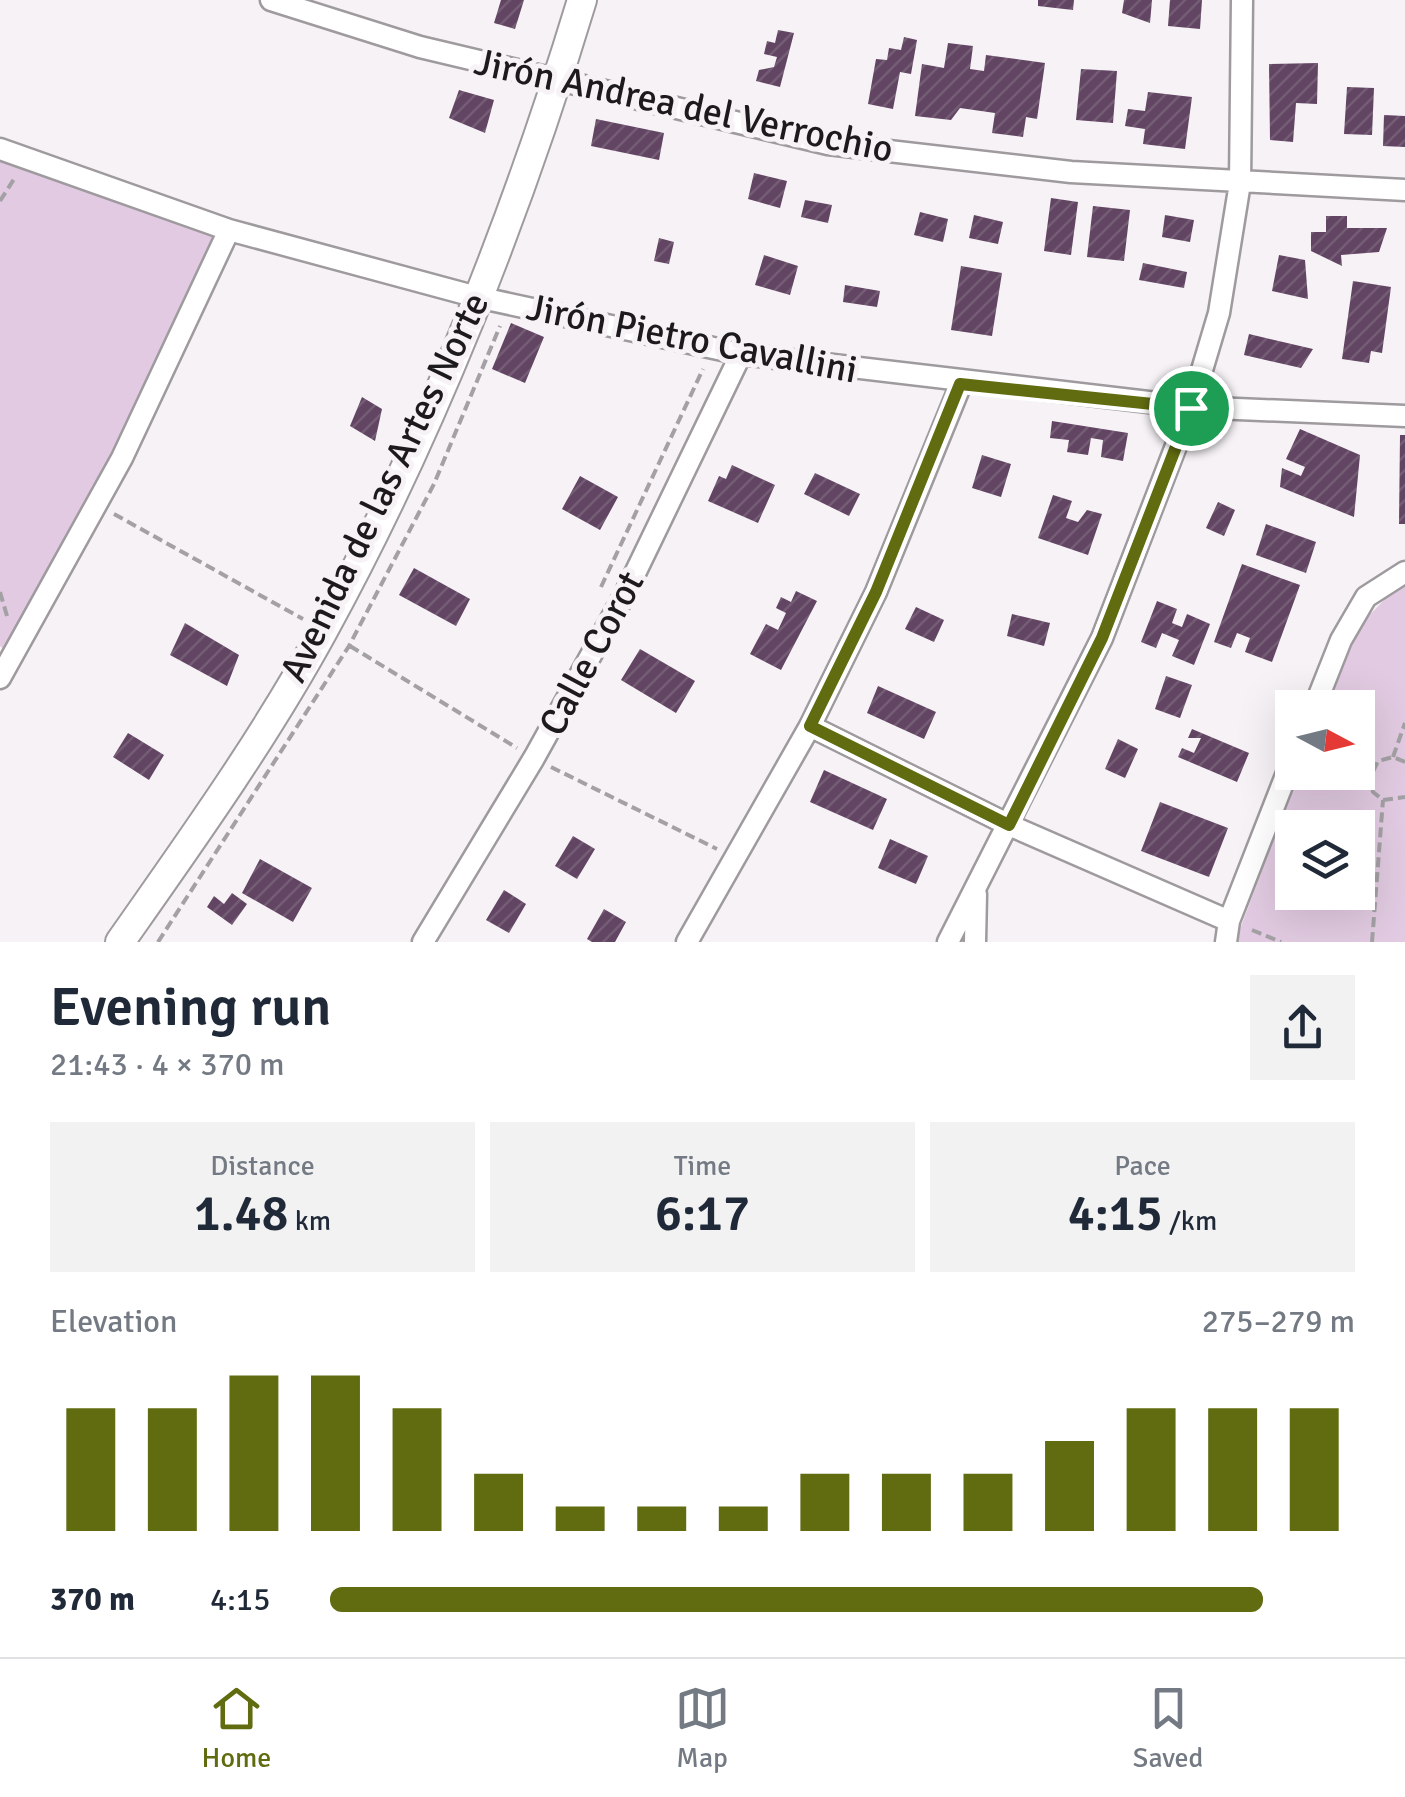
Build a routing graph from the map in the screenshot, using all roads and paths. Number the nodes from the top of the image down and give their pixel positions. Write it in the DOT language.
graph roads {
  1 [pos="271,0"];
  2 [pos="582,0"];
  3 [pos="1242,0"];
  4 [pos="557,82"];
  5 [pos="0,149"];
  6 [pos="26,160"];
  7 [pos="1240,183"];
  8 [pos="1405,190"];
  9 [pos="0,201"];
  10 [pos="229,230"];
  11 [pos="477,298"];
  12 [pos="741,354"];
  13 [pos="706,363"];
  14 [pos="960,384"];
  15 [pos="1191,408"];
  16 [pos="1405,416"];
  17 [pos="99,500"];
  18 [pos="1405,572"];
  19 [pos="599,592"];
  20 [pos="324,630"];
  21 [pos="4,664"];
  22 [pos="1321,690"];
  23 [pos="1405,724"];
  24 [pos="810,726"];
  25 [pos="1392,757"];
  26 [pos="1405,762"];
  27 [pos="1375,765"];
  28 [pos="1281,790"];
  29 [pos="1372,790"];
  30 [pos="1405,796"];
  31 [pos="1382,800"];
  32 [pos="1009,825"];
  33 [pos="976,888"];
  34 [pos="1227,932"];
  35 [pos="120,942"];
  36 [pos="423,942"];
  37 [pos="687,942"];
  38 [pos="948,942"];
  39 [pos="975,942"];
  40 [pos="1281,942"];
  41 [pos="1372,942"];
  1 -- 4 [label="street, Jirón Andrea del Verrochio"];
  2 -- 4 [label="street, Avenida de las Artes Norte"];
  3 -- 7 [label="street"];
  4 -- 7 [label="street, Jirón Andrea del Verrochio"];
  4 -- 11 [label="street, Avenida de las Artes Norte"];
  5 -- 6 [label="street, Jirón Pietro Cavallini"];
  6 -- 9 [label="path"];
  6 -- 10 [label="street, Jirón Pietro Cavallini"];
  7 -- 8 [label="street, Jirón Andrea del Verrochio"];
  7 -- 15 [label="street"];
  10 -- 11 [label="street, Jirón Pietro Cavallini"];
  10 -- 17 [label="street"];
  11 -- 12 [label="street, Jirón Pietro Cavallini"];
  11 -- 20 [label="street, Avenida de las Artes Norte"];
  12 -- 14 [label="street, Jirón Pietro Cavallini"];
  12 -- 36 [label="street, Calle Corot"];
  13 -- 19 [label="path"];
  14 -- 15 [label="street, Jirón Pietro Cavallini"];
  14 -- 24 [label="street"];
  15 -- 16 [label="street, Jirón Pietro Cavallini"];
  15 -- 32 [label="street"];
  17 -- 20 [label="path"];
  17 -- 21 [label="street"];
  18 -- 22 [label="street"];
  20 -- 35 [label="street, Avenida de las Artes Norte"];
  23 -- 25 [label="path"];
  24 -- 32 [label="street"];
  24 -- 37 [label="street"];
  25 -- 26 [label="path"];
  25 -- 27 [label="path"];
  28 -- 34 [label="street"];
  29 -- 31 [label="path"];
  30 -- 31 [label="path"];
  31 -- 41 [label="path"];
  32 -- 33 [label="street"];
  32 -- 34 [label="street"];
  33 -- 38 [label="street"];
  33 -- 39 [label="street"];
  34 -- 40 [label="path"];
}
